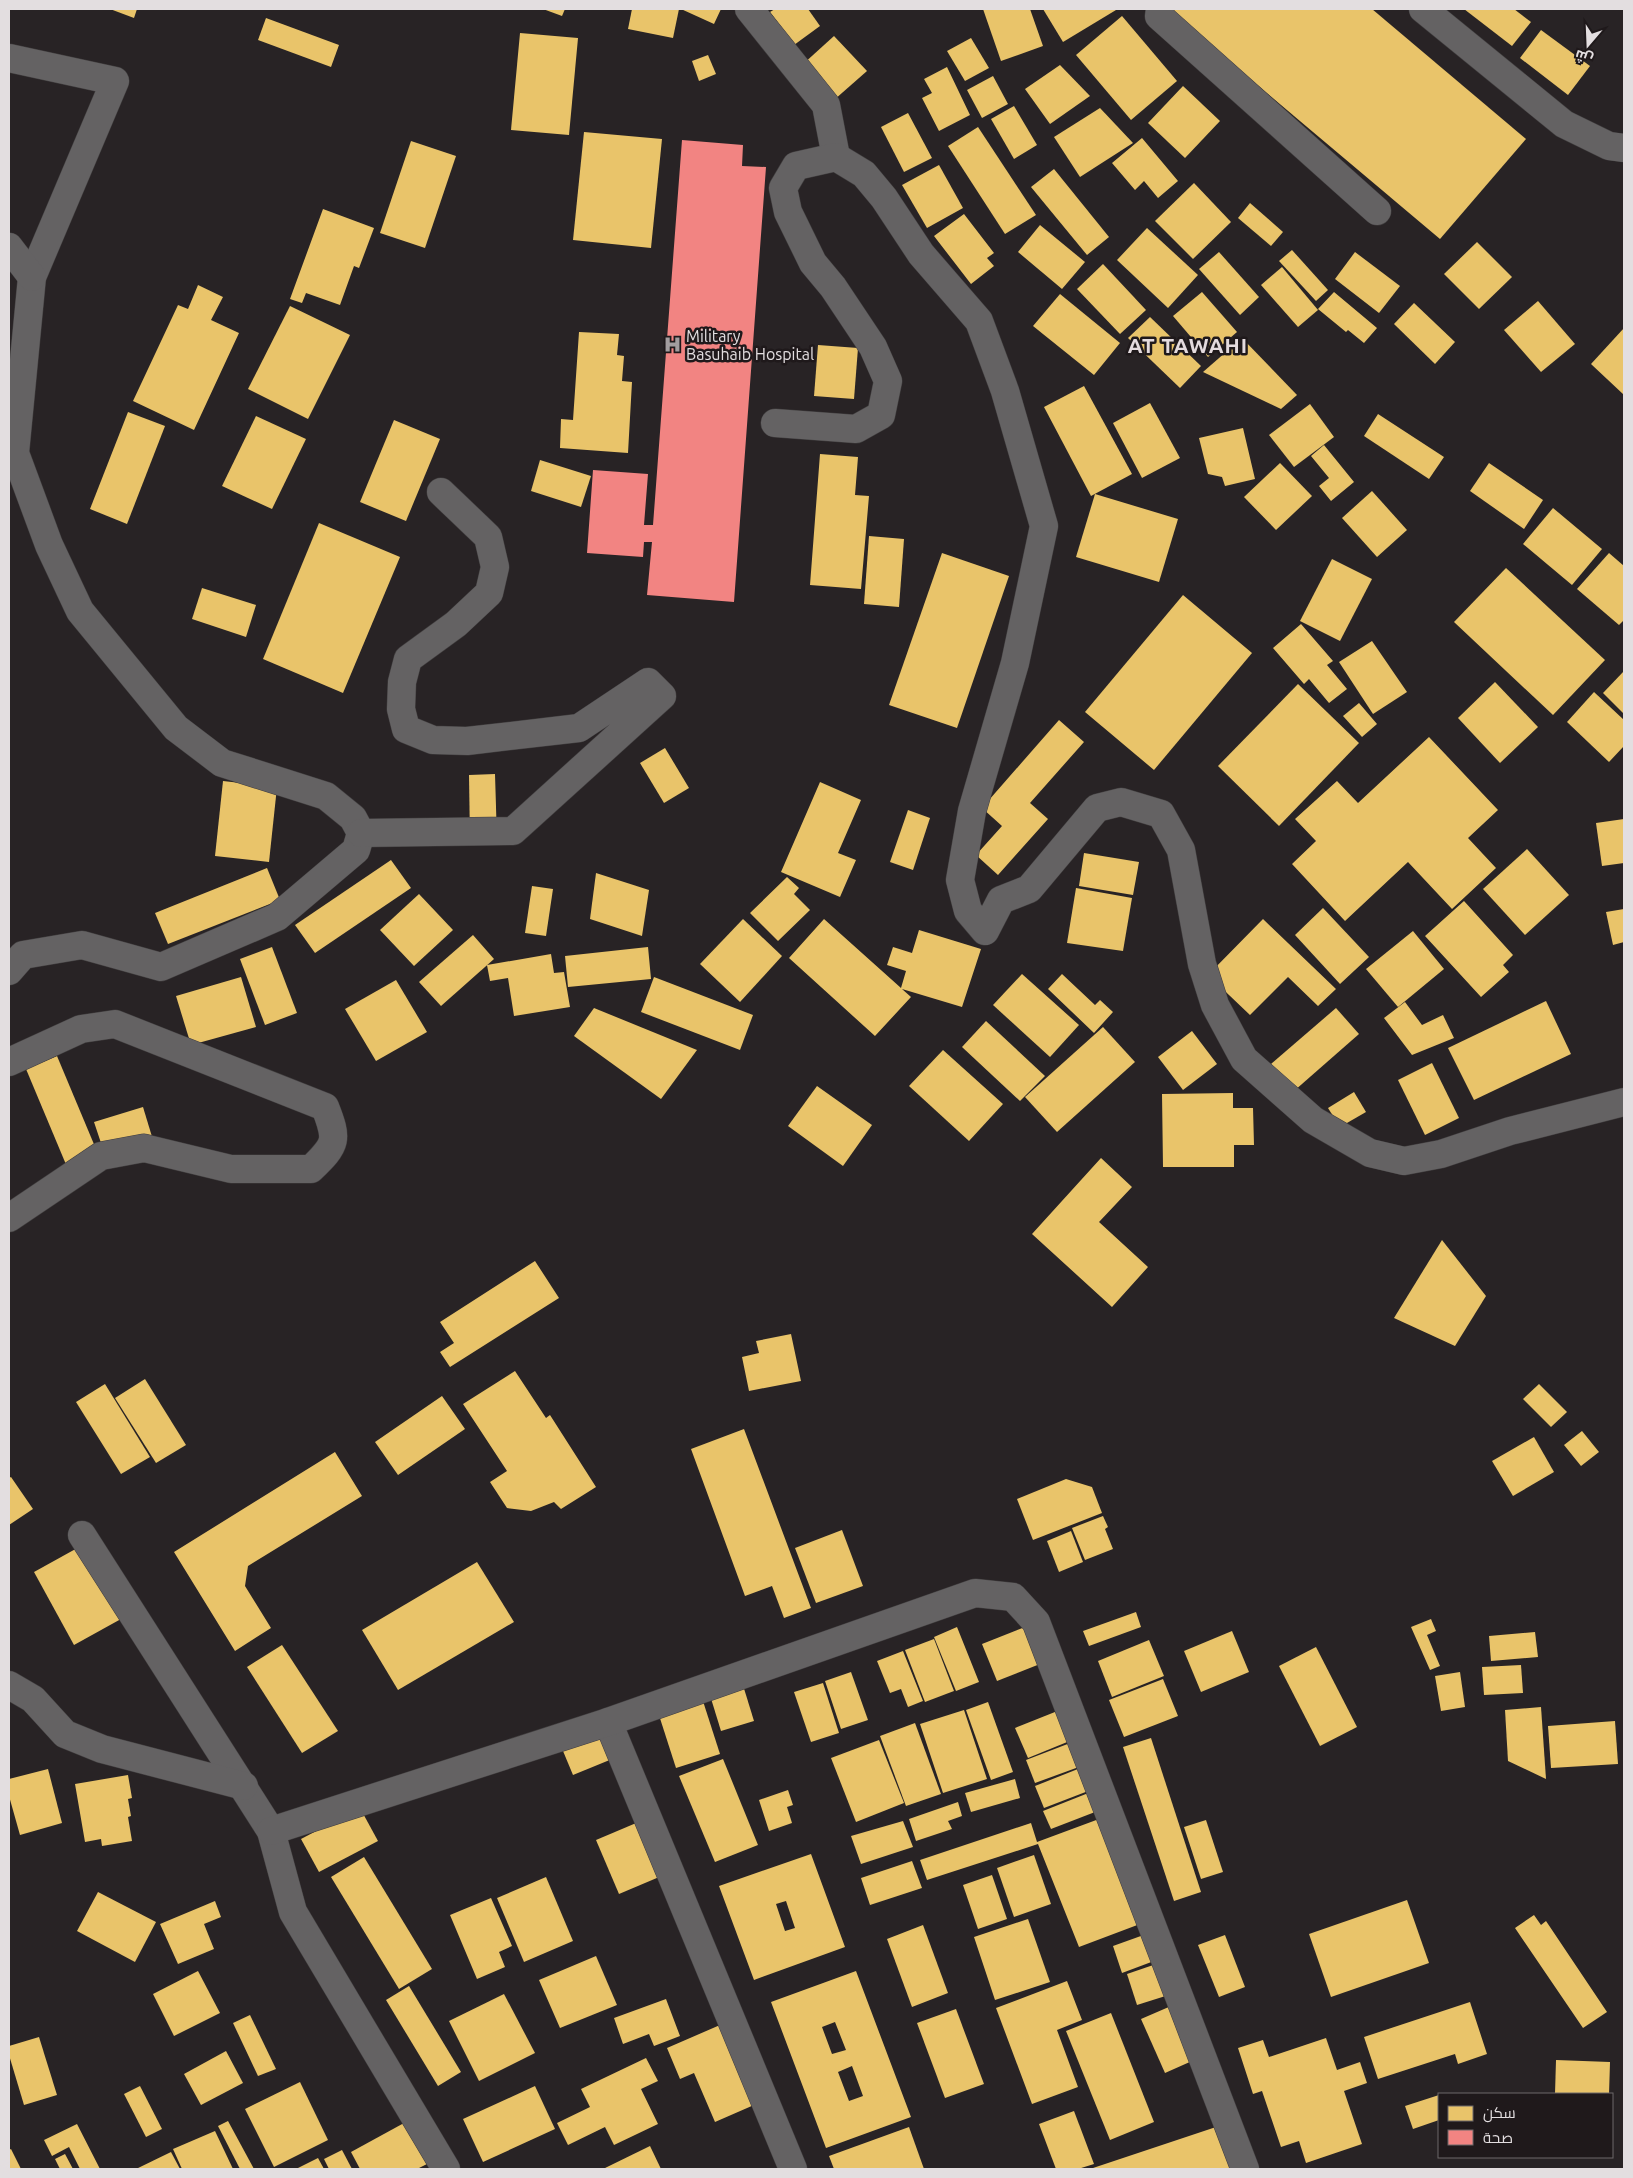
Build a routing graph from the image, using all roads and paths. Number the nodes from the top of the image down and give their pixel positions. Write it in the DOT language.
graph roads {
  1 [pos="750,9"];
  2 [pos="1160,9"];
  3 [pos="1423,9"];
  4 [pos="9,58"];
  5 [pos="1624,148"];
  6 [pos="836,157"];
  7 [pos="1377,211"];
  8 [pos="9,247"];
  9 [pos="32,277"];
  10 [pos="775,422"];
  11 [pos="441,492"];
  12 [pos="361,833"];
  13 [pos="9,971"];
  14 [pos="9,1062"];
  15 [pos="1624,1102"];
  16 [pos="9,1218"];
  17 [pos="82,1535"];
  18 [pos="9,1685"];
  19 [pos="608,1722"];
  20 [pos="244,1786"];
  21 [pos="272,1831"];
  22 [pos="446,2169"];
  23 [pos="793,2169"];
  24 [pos="1245,2169"];
  1 -- 6 [label="street"];
  2 -- 7 [label="street"];
  3 -- 5 [label="street"];
  4 -- 9 [label="street"];
  6 -- 10 [label="street"];
  6 -- 15 [label="street"];
  8 -- 9 [label="street"];
  9 -- 12 [label="street"];
  11 -- 12 [label="street"];
  12 -- 13 [label="street"];
  14 -- 16 [label="street"];
  17 -- 20 [label="street"];
  18 -- 20 [label="street"];
  19 -- 21 [label="street"];
  19 -- 23 [label="street"];
  19 -- 24 [label="street"];
  20 -- 21 [label="street"];
  21 -- 22 [label="street"];
}
